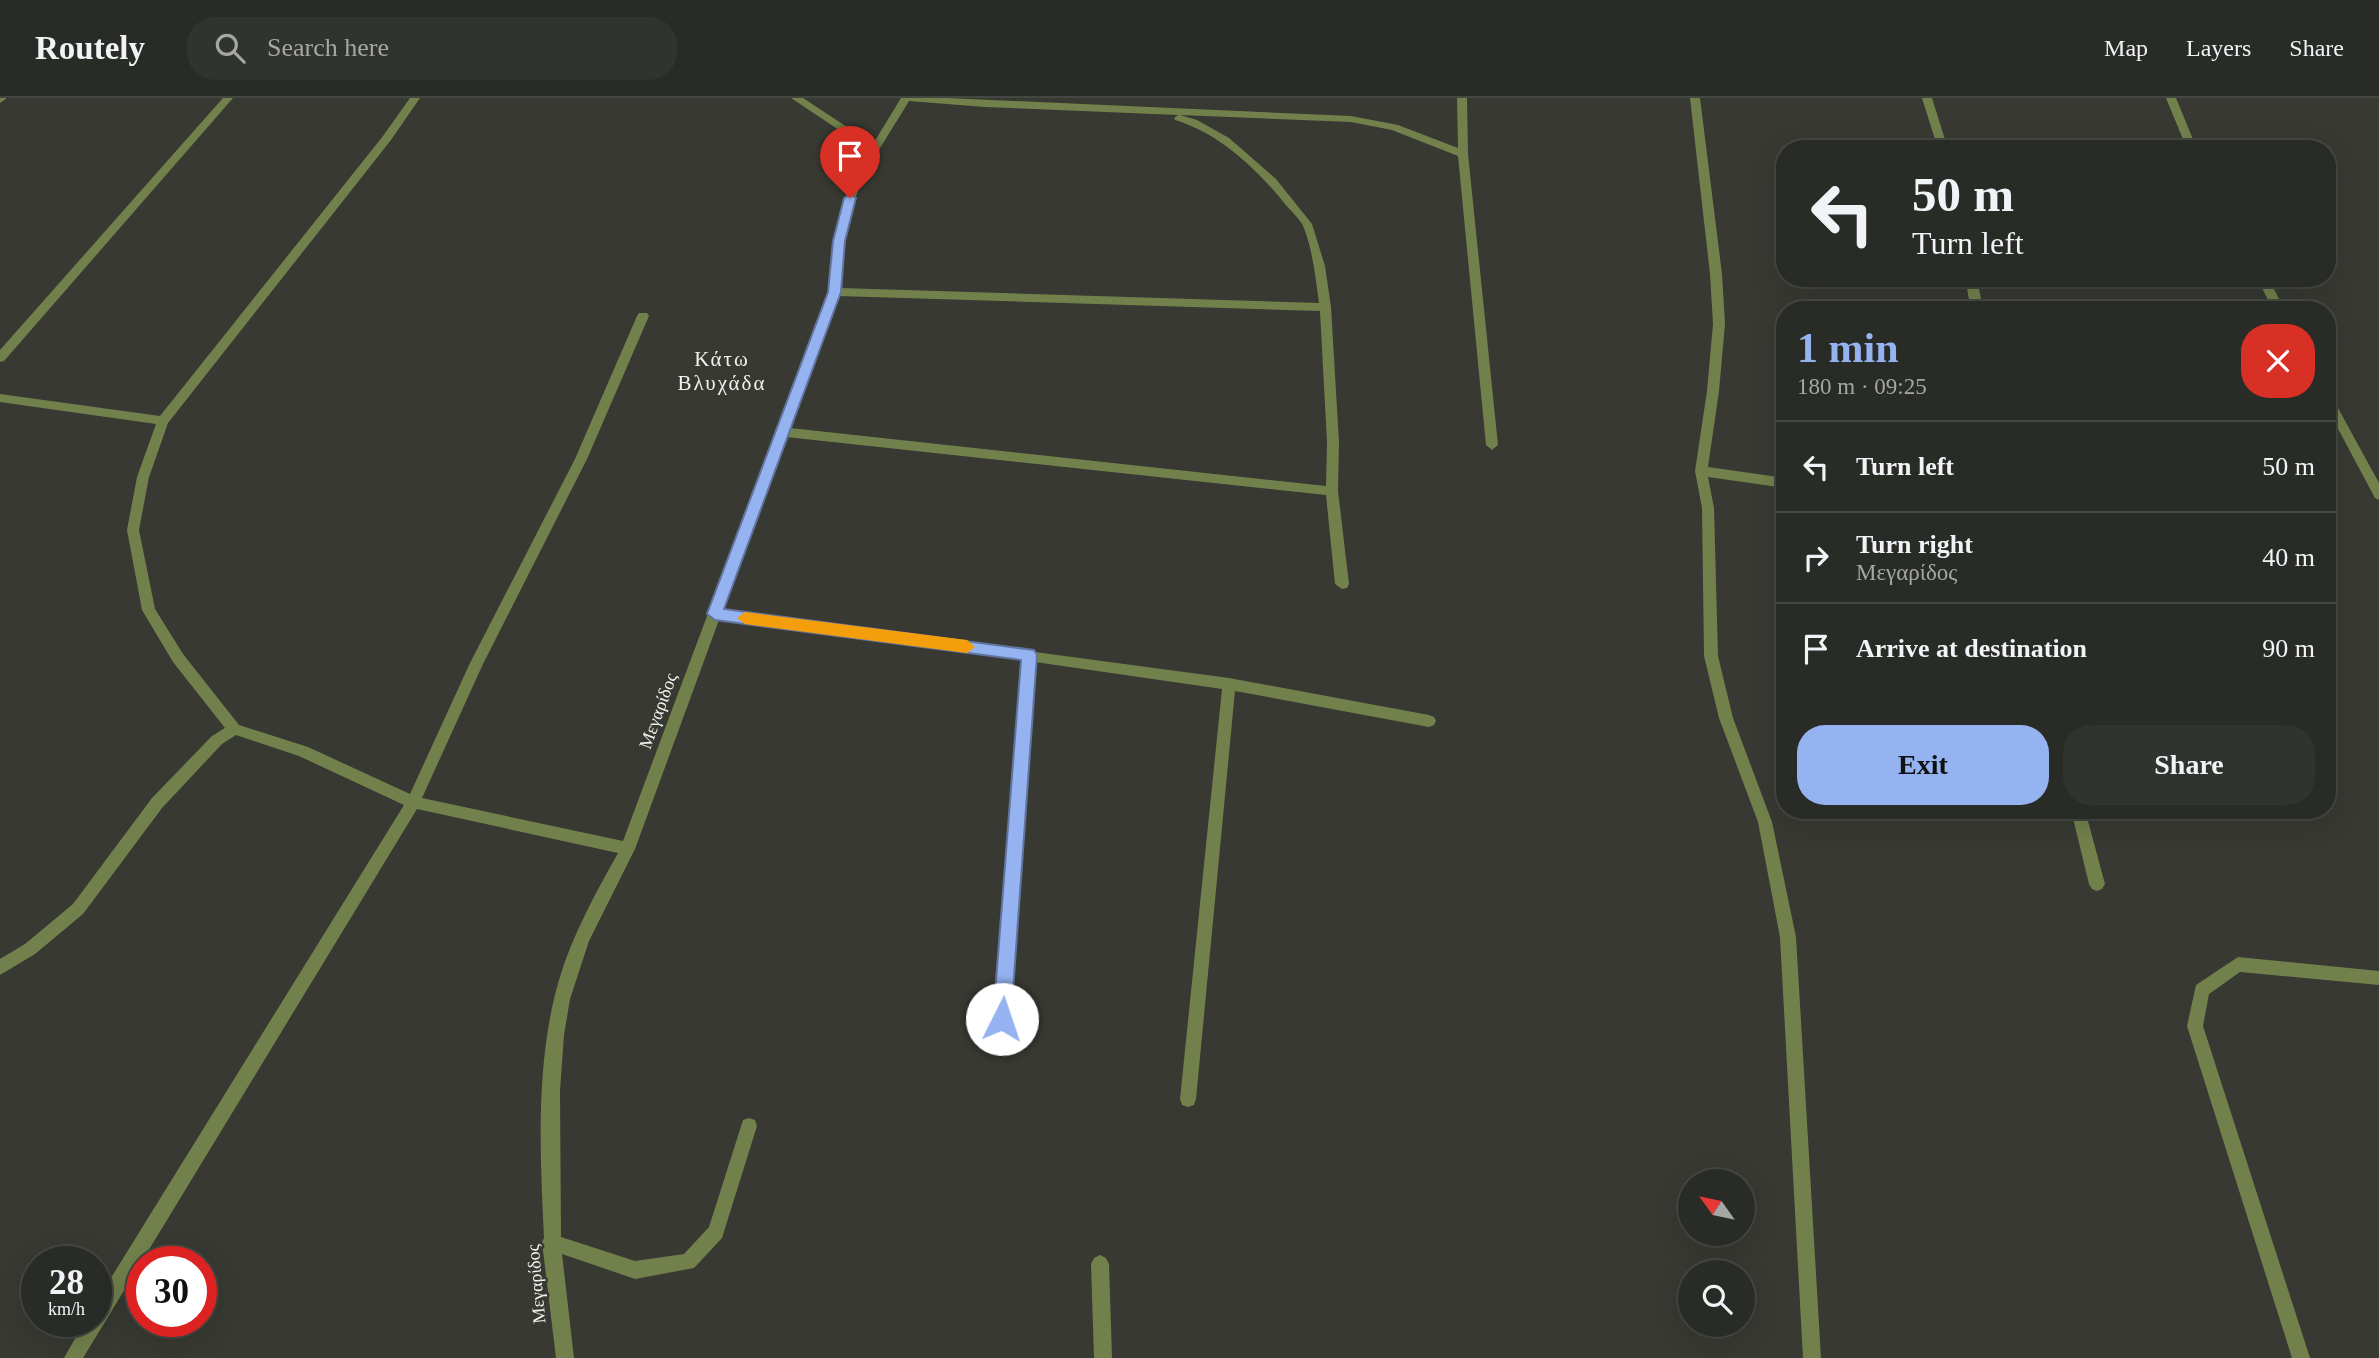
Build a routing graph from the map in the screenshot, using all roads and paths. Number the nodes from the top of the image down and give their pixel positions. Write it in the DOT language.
graph roads {
  1 [pos="228,98"];
  2 [pos="415,98"];
  3 [pos="796,98"];
  4 [pos="907,98"];
  5 [pos="1156,98"];
  6 [pos="1462,98"];
  7 [pos="1695,98"];
  8 [pos="1927,98"];
  9 [pos="2171,98"];
  10 [pos="1143,111"];
  11 [pos="1158,111"];
  12 [pos="1940,140"];
  13 [pos="2188,140"];
  14 [pos="875,150"];
  15 [pos="1463,154"];
  16 [pos="834,292"];
  17 [pos="1325,307"];
  18 [pos="643,316"];
  19 [pos="0,358"];
  20 [pos="0,398"];
  21 [pos="2336,415"];
  22 [pos="163,421"];
  23 [pos="783,432"];
  24 [pos="1492,445"];
  25 [pos="1701,471"];
  26 [pos="1776,482"];
  27 [pos="1332,491"];
  28 [pos="2379,495"];
  29 [pos="1342,584"];
  30 [pos="715,614"];
  31 [pos="1029,655"];
  32 [pos="1229,684"];
  33 [pos="1429,721"];
  34 [pos="234,729"];
  35 [pos="412,802"];
  36 [pos="2080,819"];
  37 [pos="628,849"];
  38 [pos="2097,884"];
  39 [pos="0,968"];
  40 [pos="2379,978"];
  41 [pos="1002,1019"];
  42 [pos="1188,1099"];
  43 [pos="749,1126"];
  44 [pos="551,1242"];
  45 [pos="1100,1264"];
  46 [pos="112,1294"];
  47 [pos="86,1337"];
  48 [pos="73,1358"];
  49 [pos="565,1358"];
  50 [pos="1103,1358"];
  51 [pos="1812,1358"];
  52 [pos="2301,1358"];
  1 -- 19 [label="street"];
  2 -- 22 [label="street"];
  3 -- 14 [label="street"];
  4 -- 10 [label="street"];
  4 -- 14 [label="street, Μεγαρίδος"];
  5 -- 10 [label="street"];
  6 -- 15 [label="street"];
  7 -- 25 [label="street"];
  8 -- 12 [label="street"];
  9 -- 13 [label="street"];
  10 -- 11 [label="street"];
  11 -- 15 [label="street"];
  11 -- 17 [label="street"];
  14 -- 16 [label="street, Μεγαρίδος"];
  15 -- 24 [label="street"];
  16 -- 17 [label="street"];
  16 -- 23 [label="street, Μεγαρίδος"];
  17 -- 27 [label="street"];
  18 -- 35 [label="street"];
  20 -- 22 [label="street"];
  21 -- 28 [label="street"];
  22 -- 34 [label="street"];
  23 -- 27 [label="street"];
  23 -- 30 [label="street, Μεγαρίδος"];
  25 -- 26 [label="street"];
  25 -- 51 [label="street"];
  27 -- 29 [label="street"];
  30 -- 31 [label="street"];
  30 -- 37 [label="street, Μεγαρίδος"];
  31 -- 32 [label="street"];
  31 -- 41 [label="street"];
  32 -- 33 [label="street"];
  32 -- 42 [label="street"];
  34 -- 35 [label="street"];
  34 -- 39 [label="street"];
  35 -- 37 [label="street"];
  35 -- 46 [label="street"];
  36 -- 38 [label="street"];
  37 -- 44 [label="street, Μεγαρίδος"];
  40 -- 52 [label="street"];
  43 -- 44 [label="street"];
  44 -- 49 [label="street, Μεγαρίδος"];
  45 -- 50 [label="street"];
  47 -- 48 [label="street"];
}
